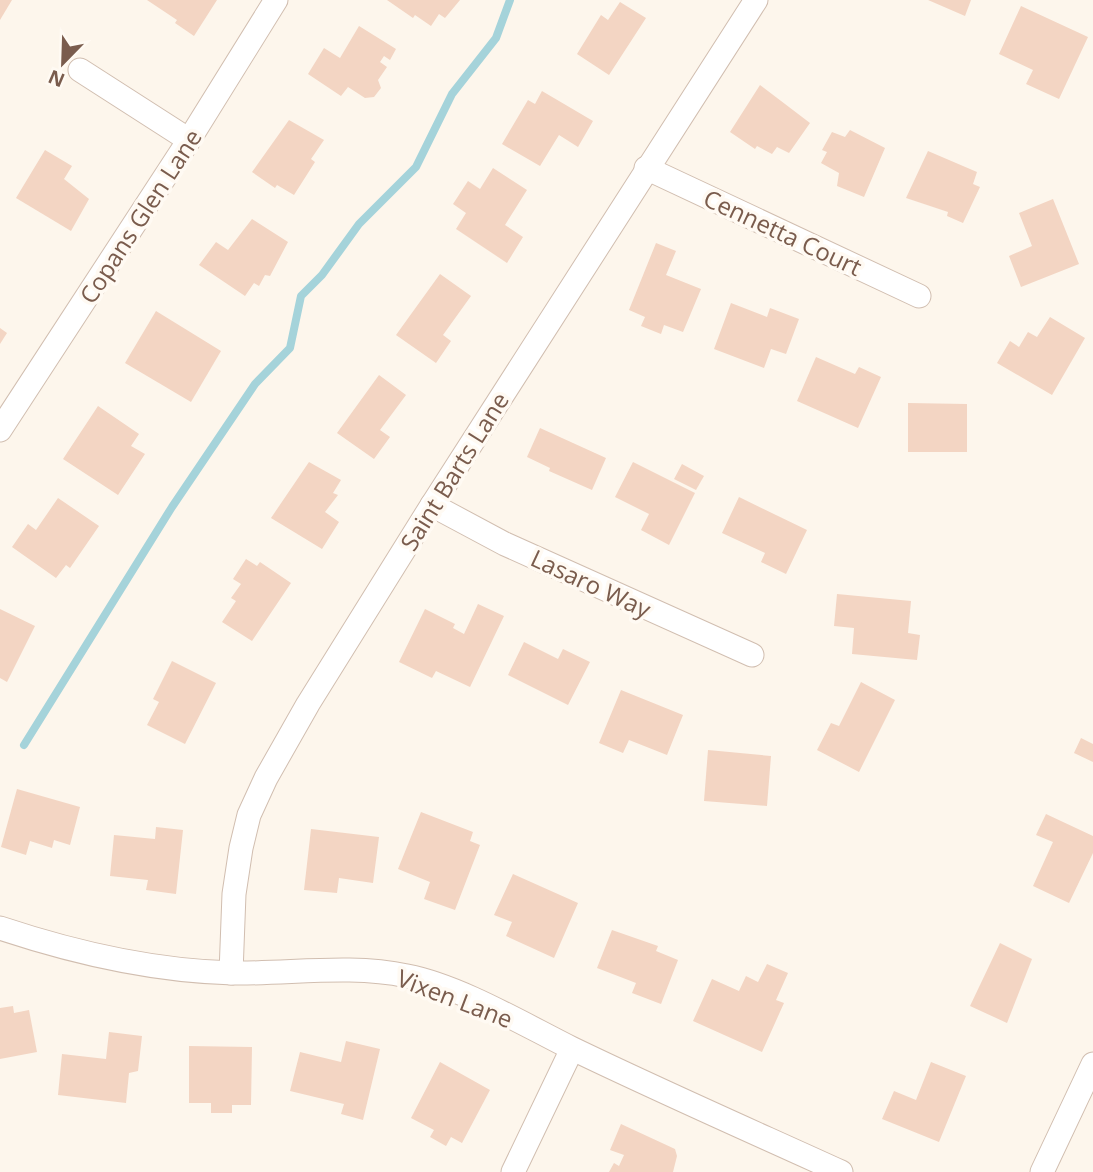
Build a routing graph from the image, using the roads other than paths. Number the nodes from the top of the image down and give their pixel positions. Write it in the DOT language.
graph roads {
  1 [pos="276,0"];
  2 [pos="756,0"];
  3 [pos="80,70"];
  4 [pos="190,141"];
  5 [pos="646,168"];
  6 [pos="919,296"];
  7 [pos="0,430"];
  8 [pos="432,505"];
  9 [pos="752,656"];
  10 [pos="0,928"];
  11 [pos="230,973"];
  12 [pos="572,1049"];
  13 [pos="1093,1064"];
  14 [pos="513,1172"];
  15 [pos="841,1172"];
  16 [pos="1042,1172"];
  1 -- 4 [label="street, Copans Glen Lane"];
  2 -- 5 [label="street, Saint Barts Lane"];
  3 -- 4 [label="street"];
  4 -- 7 [label="street, Copans Glen Lane"];
  5 -- 6 [label="street, Cennetta Court"];
  5 -- 8 [label="street, Saint Barts Lane"];
  8 -- 9 [label="street, Lasaro Way"];
  8 -- 11 [label="street, Saint Barts Lane"];
  10 -- 11 [label="street, Vixen Lane"];
  11 -- 12 [label="street, Vixen Lane"];
  12 -- 14 [label="street"];
  12 -- 15 [label="street, Vixen Lane"];
  13 -- 16 [label="street"];
}
